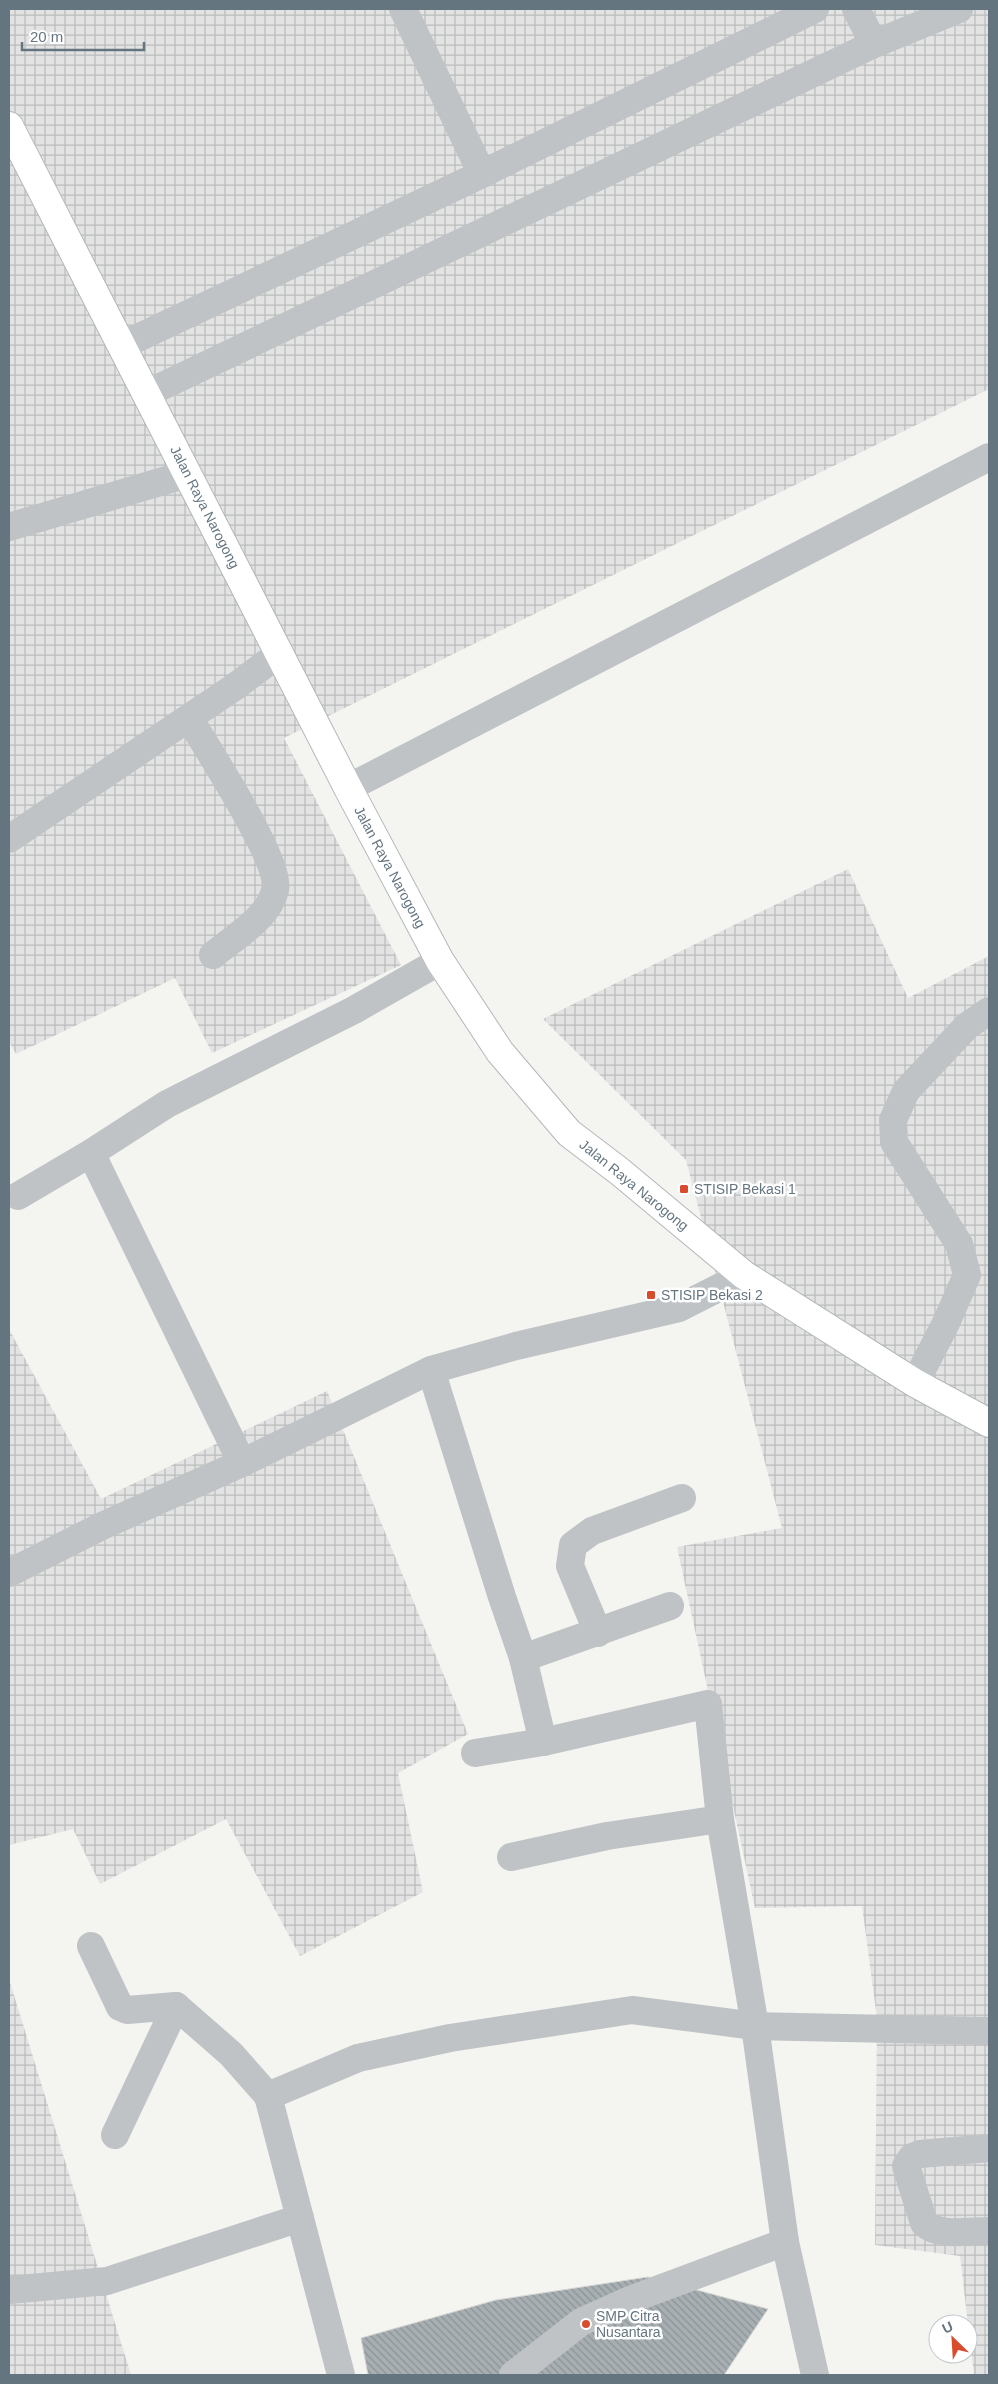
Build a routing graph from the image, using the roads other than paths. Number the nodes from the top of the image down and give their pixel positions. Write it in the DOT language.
graph roads {
  1 [pos="403,9"];
  2 [pos="815,9"];
  3 [pos="856,9"];
  4 [pos="959,9"];
  5 [pos="874,44"];
  6 [pos="9,126"];
  7 [pos="482,174"];
  8 [pos="123,345"];
  9 [pos="146,394"];
  10 [pos="989,457"];
  11 [pos="187,474"];
  12 [pos="9,527"];
  13 [pos="280,653"];
  14 [pos="189,718"];
  15 [pos="348,788"];
  16 [pos="9,839"];
  17 [pos="213,955"];
  18 [pos="440,961"];
  19 [pos="989,1011"];
  20 [pos="91,1153"];
  21 [pos="18,1196"];
  22 [pos="744,1275"];
  23 [pos="431,1370"];
  24 [pos="915,1383"];
  25 [pos="989,1423"];
  26 [pos="242,1463"];
  27 [pos="682,1498"];
  28 [pos="9,1573"];
  29 [pos="670,1606"];
  30 [pos="598,1633"];
  31 [pos="524,1658"];
  32 [pos="543,1742"];
  33 [pos="474,1753"];
  34 [pos="720,1819"];
  35 [pos="511,1857"];
  36 [pos="92,1946"];
  37 [pos="176,2006"];
  38 [pos="755,2026"];
  39 [pos="989,2031"];
  40 [pos="268,2096"];
  41 [pos="115,2134"];
  42 [pos="989,2148"];
  43 [pos="300,2218"];
  44 [pos="989,2231"];
  45 [pos="784,2242"];
  46 [pos="9,2290"];
  47 [pos="341,2375"];
  48 [pos="513,2375"];
  49 [pos="814,2375"];
  1 -- 7 [label="street"];
  2 -- 7 [label="street"];
  3 -- 5 [label="street"];
  4 -- 5 [label="street"];
  5 -- 9 [label="street"];
  6 -- 8 [label="main road, Jalan Raya Narogong"];
  7 -- 8 [label="street"];
  8 -- 9 [label="main road, Jalan Raya Narogong"];
  9 -- 11 [label="main road, Jalan Raya Narogong"];
  10 -- 15 [label="street"];
  11 -- 12 [label="street"];
  11 -- 13 [label="main road, Jalan Raya Narogong"];
  13 -- 14 [label="street"];
  13 -- 15 [label="main road, Jalan Raya Narogong"];
  14 -- 16 [label="street"];
  14 -- 17 [label="street"];
  15 -- 18 [label="main road, Jalan Raya Narogong"];
  18 -- 20 [label="street"];
  18 -- 22 [label="main road, Jalan Raya Narogong"];
  19 -- 24 [label="street"];
  20 -- 21 [label="street"];
  20 -- 26 [label="street"];
  22 -- 23 [label="street"];
  22 -- 24 [label="main road, Jalan Raya Narogong"];
  23 -- 26 [label="street"];
  23 -- 31 [label="street"];
  24 -- 25 [label="main road, Jalan Raya Narogong"];
  26 -- 28 [label="street"];
  27 -- 30 [label="street"];
  29 -- 30 [label="street"];
  30 -- 31 [label="street"];
  31 -- 32 [label="street"];
  32 -- 33 [label="street"];
  32 -- 34 [label="street"];
  34 -- 35 [label="street"];
  34 -- 38 [label="street"];
  36 -- 37 [label="street"];
  37 -- 40 [label="street"];
  37 -- 41 [label="street"];
  38 -- 39 [label="street"];
  38 -- 40 [label="street"];
  38 -- 45 [label="street"];
  40 -- 43 [label="street"];
  42 -- 44 [label="street"];
  43 -- 46 [label="street"];
  43 -- 47 [label="street"];
  45 -- 48 [label="street"];
  45 -- 49 [label="street"];
}
